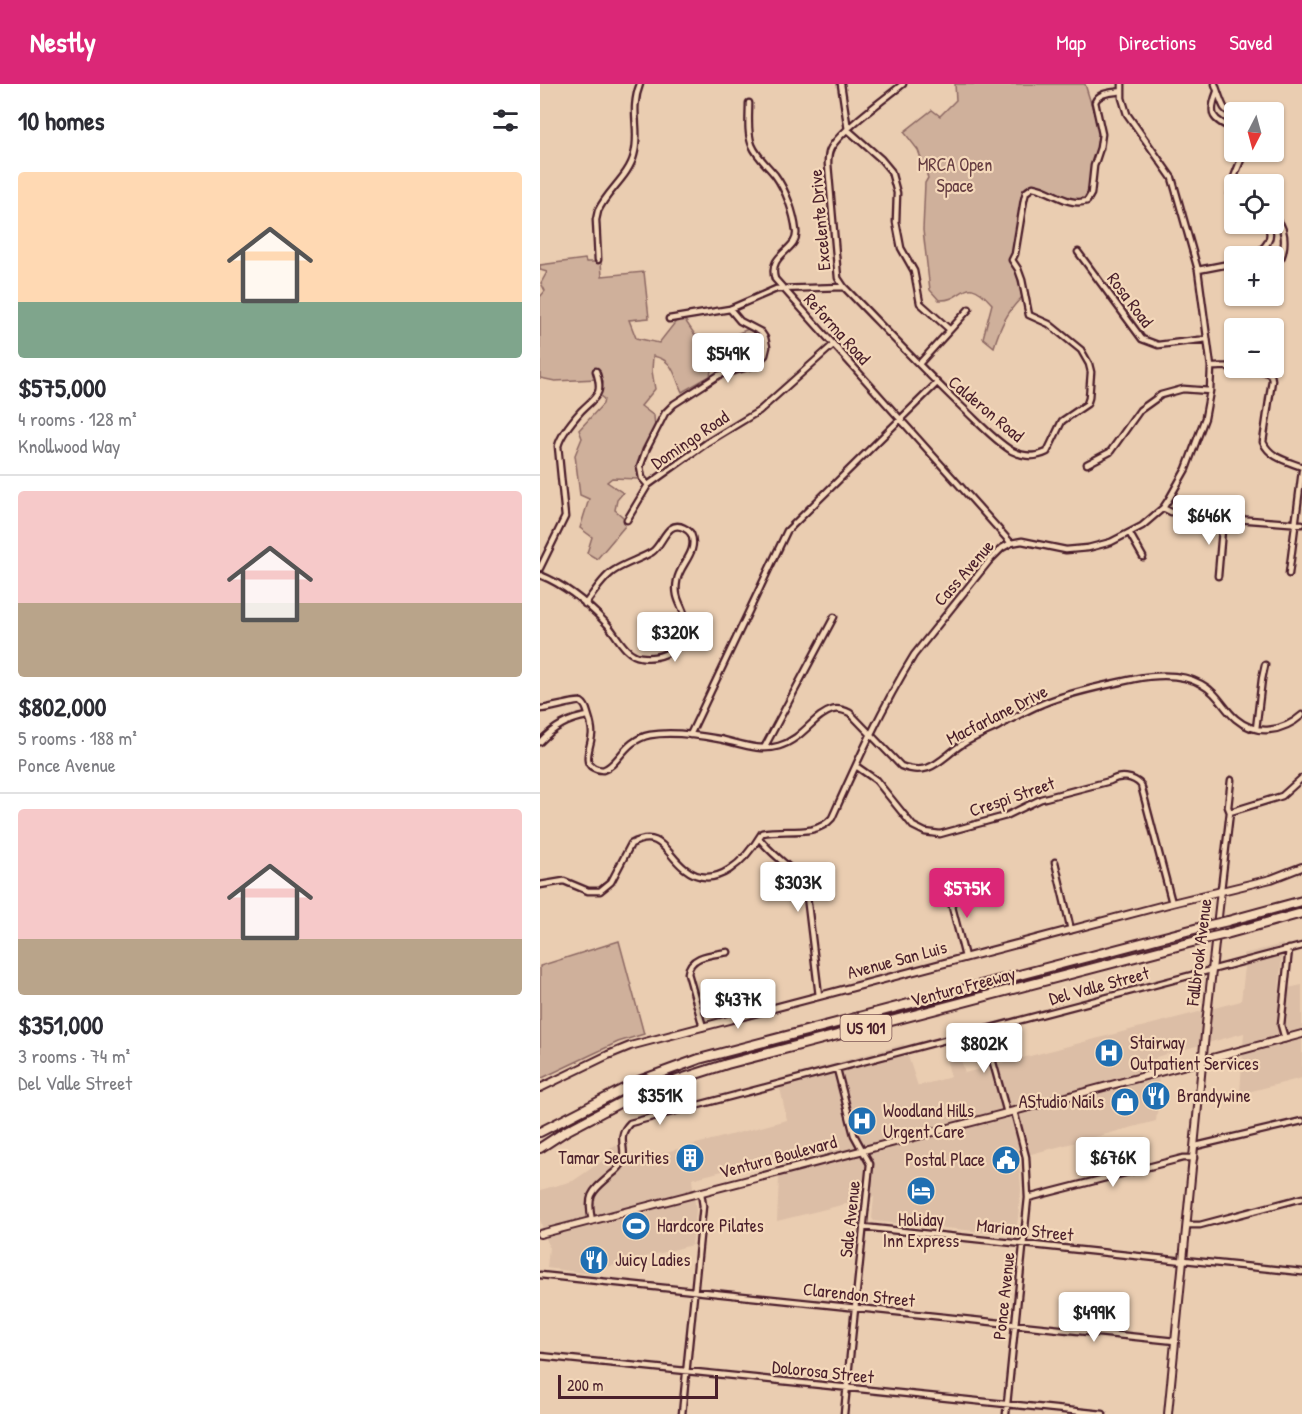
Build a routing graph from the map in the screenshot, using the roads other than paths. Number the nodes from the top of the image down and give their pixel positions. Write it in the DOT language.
graph roads {
  1 [pos="640,84"];
  2 [pos="841,84"];
  3 [pos="903,84"];
  4 [pos="1122,84"];
  5 [pos="1215,84"];
  6 [pos="1122,91"];
  7 [pos="1217,92"];
  8 [pos="749,103"];
  9 [pos="1224,110"];
  10 [pos="1224,125"];
  11 [pos="848,130"];
  12 [pos="1078,252"];
  13 [pos="598,260"];
  14 [pos="1224,265"];
  15 [pos="1198,270"];
  16 [pos="844,287"];
  17 [pos="783,289"];
  18 [pos="730,309"];
  19 [pos="969,309"];
  20 [pos="669,319"];
  21 [pos="949,329"];
  22 [pos="1207,339"];
  23 [pos="833,345"];
  24 [pos="919,364"];
  25 [pos="1211,367"];
  26 [pos="596,371"];
  27 [pos="937,383"];
  28 [pos="1210,391"];
  29 [pos="900,419"];
  30 [pos="1087,464"];
  31 [pos="1302,469"];
  32 [pos="648,485"];
  33 [pos="1163,508"];
  34 [pos="1223,518"];
  35 [pos="627,520"];
  36 [pos="1295,524"];
  37 [pos="1302,524"];
  38 [pos="1130,534"];
  39 [pos="1011,543"];
  40 [pos="1143,557"];
  41 [pos="540,568"];
  42 [pos="1289,574"];
  43 [pos="540,575"];
  44 [pos="1218,576"];
  45 [pos="585,604"];
  46 [pos="834,617"];
  47 [pos="1265,665"];
  48 [pos="540,709"];
  49 [pos="1302,715"];
  50 [pos="588,716"];
  51 [pos="1256,729"];
  52 [pos="871,734"];
  53 [pos="690,735"];
  54 [pos="540,742"];
  55 [pos="764,748"];
  56 [pos="856,766"];
  57 [pos="1302,778"];
  58 [pos="1231,780"];
  59 [pos="1230,812"];
  60 [pos="759,838"];
  61 [pos="1055,862"];
  62 [pos="1302,867"];
  63 [pos="540,885"];
  64 [pos="946,887"];
  65 [pos="1221,890"];
  66 [pos="1302,901"];
  67 [pos="1172,903"];
  68 [pos="1302,913"];
  69 [pos="1071,930"];
  70 [pos="1302,946"];
  71 [pos="1288,949"];
  72 [pos="728,952"];
  73 [pos="965,957"];
  74 [pos="1212,970"];
  75 [pos="819,996"];
  76 [pos="703,1027"];
  77 [pos="984,1030"];
  78 [pos="1302,1034"];
  79 [pos="1285,1039"];
  80 [pos="1203,1062"];
  81 [pos="837,1069"];
  82 [pos="540,1088"];
  83 [pos="1014,1111"];
  84 [pos="1007,1113"];
  85 [pos="1302,1121"];
  86 [pos="541,1131"];
  87 [pos="1196,1146"];
  88 [pos="540,1148"];
  89 [pos="863,1150"];
  90 [pos="1194,1158"];
  91 [pos="701,1193"];
  92 [pos="1028,1198"];
  93 [pos="1302,1198"];
  94 [pos="592,1221"];
  95 [pos="1187,1225"];
  96 [pos="863,1227"];
  97 [pos="540,1234"];
  98 [pos="1023,1243"];
  99 [pos="1184,1260"];
  100 [pos="1302,1272"];
  101 [pos="540,1275"];
  102 [pos="695,1292"];
  103 [pos="855,1308"];
  104 [pos="1015,1324"];
  105 [pos="1175,1341"];
  106 [pos="540,1356"];
  107 [pos="686,1371"];
  108 [pos="846,1388"];
  109 [pos="1006,1404"];
  110 [pos="682,1414"];
  111 [pos="844,1414"];
  112 [pos="1006,1414"];
  113 [pos="1102,1414"];
  114 [pos="1168,1414"];
  1 -- 13 [label="street"];
  2 -- 11 [label="street"];
  3 -- 11 [label="street, Excelente Drive"];
  4 -- 6 [label="street, Cass Avenue"];
  5 -- 7 [label="street"];
  6 -- 15 [label="street, Cass Avenue"];
  6 -- 27 [label="street, Calderon Road"];
  7 -- 9 [label="street"];
  7 -- 10 [label="street"];
  8 -- 17 [label="street, Reforma Road"];
  11 -- 16 [label="street, Excelente Drive"];
  11 -- 21 [label="street"];
  12 -- 22 [label="street, Rosa Road"];
  14 -- 15 [label="street"];
  15 -- 22 [label="street, Cass Avenue"];
  16 -- 17 [label="street"];
  16 -- 24 [label="street, Excelente Drive"];
  17 -- 18 [label="street"];
  17 -- 23 [label="street, Reforma Road"];
  18 -- 20 [label="street"];
  18 -- 32 [label="street"];
  19 -- 21 [label="street"];
  21 -- 24 [label="street"];
  22 -- 25 [label="street, Cass Avenue"];
  23 -- 29 [label="street, Reforma Road"];
  23 -- 32 [label="street, Domingo Road"];
  24 -- 27 [label="street, Excelente Drive"];
  25 -- 28 [label="street, Cass Avenue"];
  25 -- 31 [label="street"];
  26 -- 41 [label="street"];
  27 -- 29 [label="street, Calderon Road"];
  28 -- 30 [label="street"];
  28 -- 33 [label="street, Cass Avenue"];
  29 -- 39 [label="street, Reforma Road"];
  29 -- 53 [label="street, Calderon Road"];
  31 -- 36 [label="street"];
  32 -- 35 [label="street, Domingo Road"];
  33 -- 34 [label="street"];
  33 -- 38 [label="street, Cass Avenue"];
  34 -- 36 [label="street"];
  34 -- 44 [label="street"];
  36 -- 37 [label="street"];
  36 -- 42 [label="street"];
  38 -- 39 [label="street, Cass Avenue"];
  38 -- 40 [label="street"];
  39 -- 52 [label="street, Cass Avenue"];
  43 -- 45 [label="street"];
  45 -- 45 [label="street"];
  46 -- 55 [label="street"];
  47 -- 51 [label="street"];
  48 -- 50 [label="street"];
  49 -- 51 [label="street"];
  50 -- 53 [label="street, Macfarlane Drive"];
  50 -- 54 [label="street"];
  51 -- 52 [label="street, Macfarlane Drive"];
  52 -- 55 [label="street, Macfarlane Drive"];
  52 -- 56 [label="street, Cass Avenue"];
  53 -- 55 [label="street, Macfarlane Drive"];
  56 -- 60 [label="street, Cass Avenue"];
  56 -- 67 [label="street, Crespi Street"];
  57 -- 59 [label="street"];
  58 -- 59 [label="street, Fallbrook Avenue"];
  59 -- 65 [label="street, Fallbrook Avenue"];
  60 -- 63 [label="street"];
  60 -- 75 [label="street"];
  61 -- 69 [label="street"];
  62 -- 65 [label="main road, Avenue San Luis"];
  64 -- 73 [label="street"];
  65 -- 67 [label="main road, Avenue San Luis"];
  65 -- 74 [label="main road, Fallbrook Avenue"];
  66 -- 86 [label="highway, Ventura Freeway / US 101, bridge"];
  67 -- 69 [label="main road, Avenue San Luis"];
  68 -- 88 [label="highway, Ventura Freeway / US 101, bridge"];
  69 -- 73 [label="main road, Avenue San Luis"];
  70 -- 71 [label="street, Del Valle Street"];
  71 -- 74 [label="street, Del Valle Street"];
  71 -- 79 [label="street"];
  72 -- 76 [label="street"];
  73 -- 75 [label="main road, Avenue San Luis"];
  74 -- 77 [label="street, Del Valle Street"];
  74 -- 80 [label="main road, Fallbrook Avenue"];
  75 -- 76 [label="main road, Avenue San Luis"];
  76 -- 82 [label="main road, Avenue San Luis"];
  77 -- 81 [label="street, Del Valle Street"];
  77 -- 84 [label="street"];
  78 -- 79 [label="main road, Ventura Boulevard"];
  79 -- 80 [label="main road, Ventura Boulevard"];
  80 -- 83 [label="main road, Ventura Boulevard"];
  80 -- 87 [label="main road, Fallbrook Avenue"];
  81 -- 89 [label="street, Sale Avenue"];
  81 -- 94 [label="street, Del Valle Street"];
  83 -- 84 [label="main road, Ventura Boulevard"];
  83 -- 92 [label="street, Ponce Avenue"];
  84 -- 89 [label="main road, Ventura Boulevard"];
  85 -- 87 [label="street"];
  87 -- 90 [label="main road, Fallbrook Avenue"];
  89 -- 91 [label="main road, Ventura Boulevard"];
  89 -- 96 [label="street, Sale Avenue"];
  90 -- 92 [label="street"];
  90 -- 95 [label="main road, Fallbrook Avenue"];
  91 -- 94 [label="main road, Ventura Boulevard"];
  91 -- 102 [label="street"];
  92 -- 98 [label="street, Ponce Avenue"];
  93 -- 95 [label="street"];
  94 -- 97 [label="main road, Ventura Boulevard"];
  95 -- 99 [label="main road, Fallbrook Avenue"];
  96 -- 98 [label="street, Mariano Street"];
  96 -- 103 [label="street, Sale Avenue"];
  98 -- 99 [label="street, Mariano Street"];
  98 -- 104 [label="street, Ponce Avenue"];
  99 -- 100 [label="street, Mariano Street"];
  99 -- 105 [label="main road, Fallbrook Avenue"];
  101 -- 102 [label="street, Clarendon Street"];
  102 -- 103 [label="street, Clarendon Street"];
  102 -- 107 [label="street"];
  103 -- 104 [label="street, Clarendon Street"];
  103 -- 108 [label="street, Sale Avenue"];
  104 -- 105 [label="street, Clarendon Street"];
  104 -- 109 [label="street, Ponce Avenue"];
  105 -- 114 [label="main road, Fallbrook Avenue"];
  106 -- 107 [label="street, Dolorosa Street"];
  107 -- 108 [label="street, Dolorosa Street"];
  107 -- 110 [label="street"];
  108 -- 109 [label="street, Dolorosa Street"];
  108 -- 111 [label="street, Sale Avenue"];
  109 -- 112 [label="street, Ponce Avenue"];
  109 -- 113 [label="street, Dolorosa Street"];
}
